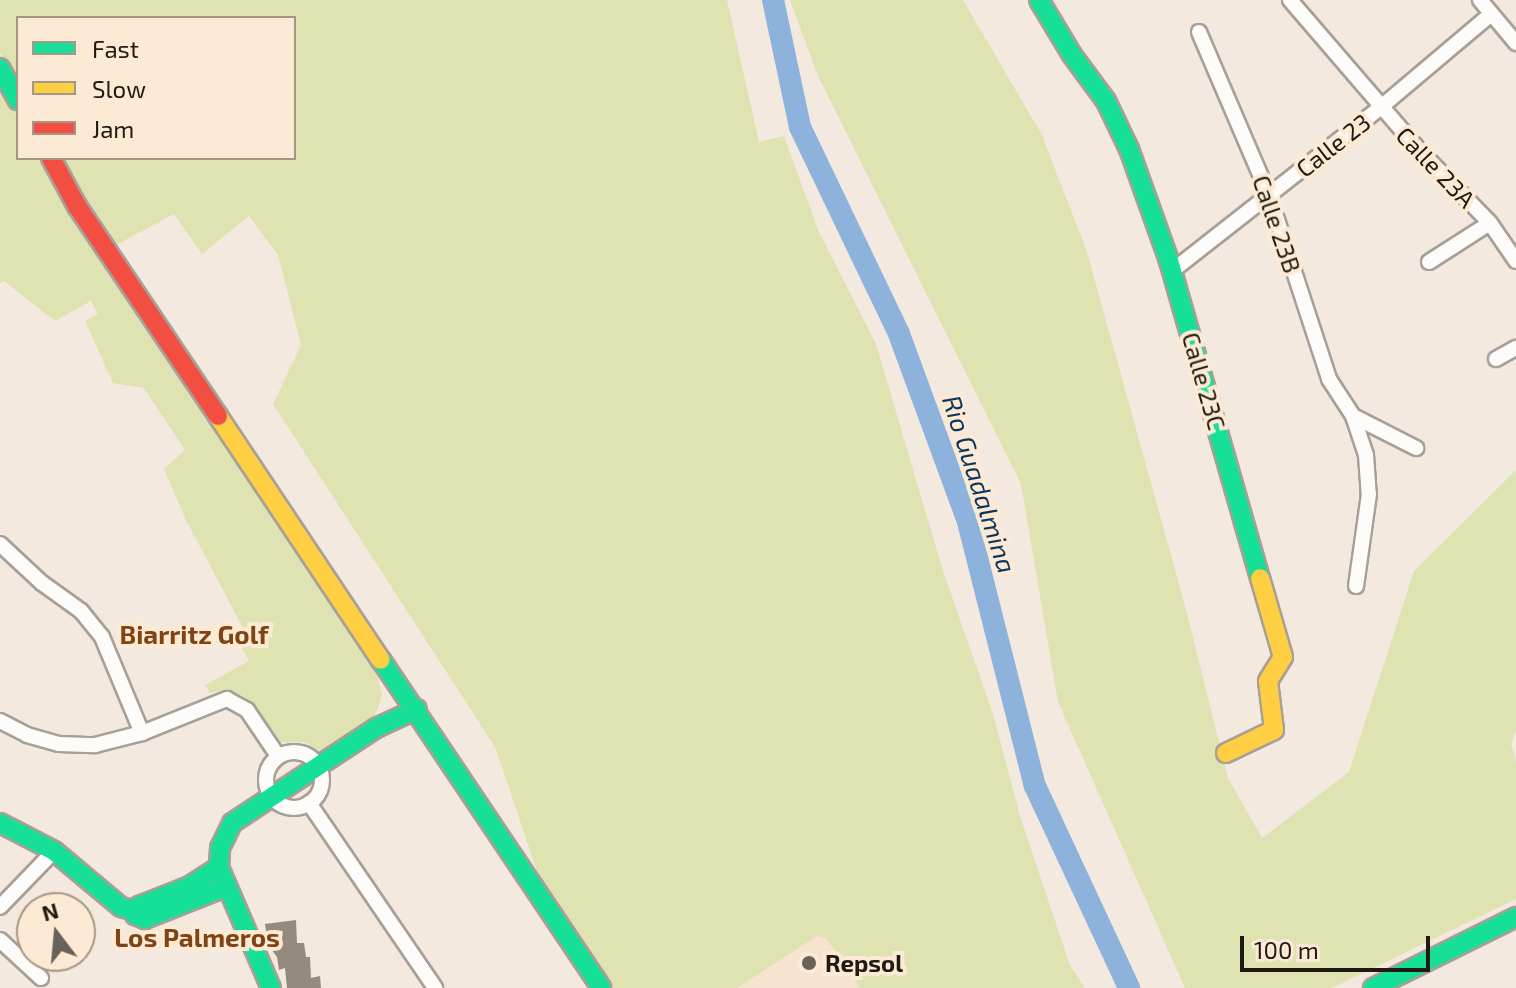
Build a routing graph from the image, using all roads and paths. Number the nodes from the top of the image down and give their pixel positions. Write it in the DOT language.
graph roads {
  1 [pos="1039,0"];
  2 [pos="1290,0"];
  3 [pos="1480,0"];
  4 [pos="1491,14"];
  5 [pos="1199,32"];
  6 [pos="1516,43"];
  7 [pos="0,68"];
  8 [pos="16,96"];
  9 [pos="1381,107"];
  10 [pos="52,160"];
  11 [pos="1269,195"];
  12 [pos="1490,223"];
  13 [pos="1516,261"];
  14 [pos="1429,262"];
  15 [pos="1172,271"];
  16 [pos="1516,348"];
  17 [pos="1496,359"];
  18 [pos="1353,416"];
  19 [pos="1416,448"];
  20 [pos="0,544"];
  21 [pos="1356,586"];
  22 [pos="413,703"];
  23 [pos="0,721"];
  24 [pos="142,733"];
  25 [pos="1226,753"];
  26 [pos="278,756"];
  27 [pos="325,760"];
  28 [pos="270,795"];
  29 [pos="309,803"];
  30 [pos="0,823"];
  31 [pos="54,851"];
  32 [pos="219,867"];
  33 [pos="226,887"];
  34 [pos="0,907"];
  35 [pos="135,911"];
  36 [pos="1516,917"];
  37 [pos="1516,936"];
  38 [pos="0,940"];
  39 [pos="41,978"];
  40 [pos="271,988"];
  41 [pos="435,988"];
  42 [pos="601,988"];
  43 [pos="1373,988"];
  44 [pos="1411,988"];
  1 -- 15 [label="main road, Calle 23C"];
  2 -- 9 [label="street, Calle 23A"];
  3 -- 4 [label="street"];
  4 -- 6 [label="street"];
  4 -- 9 [label="street, Calle 23"];
  5 -- 11 [label="street, Calle 23B"];
  7 -- 8 [label="main road"];
  9 -- 11 [label="street, Calle 23"];
  9 -- 12 [label="street, Calle 23A"];
  10 -- 22 [label="main road"];
  11 -- 15 [label="street, Calle 23"];
  11 -- 18 [label="street, Calle 23B"];
  12 -- 13 [label="street, Calle 23A"];
  12 -- 14 [label="street, Calle 23A"];
  15 -- 25 [label="main road, Calle 23C"];
  16 -- 17 [label="street"];
  18 -- 19 [label="street"];
  18 -- 21 [label="street, Calle 23B"];
  20 -- 24 [label="street"];
  22 -- 27 [label="main road"];
  22 -- 42 [label="main road"];
  23 -- 24 [label="street"];
  24 -- 26 [label="street"];
  26 -- 27 [label="street"];
  26 -- 28 [label="street"];
  27 -- 28 [label="main road"];
  27 -- 29 [label="street"];
  28 -- 29 [label="street"];
  28 -- 32 [label="main road"];
  29 -- 41 [label="street"];
  30 -- 31 [label="main road"];
  31 -- 34 [label="street"];
  31 -- 35 [label="main road"];
  32 -- 33 [label="main road"];
  32 -- 35 [label="main road"];
  33 -- 35 [label="main road"];
  33 -- 40 [label="main road"];
  36 -- 43 [label="main road"];
  37 -- 44 [label="main road"];
  38 -- 39 [label="street"];
}
